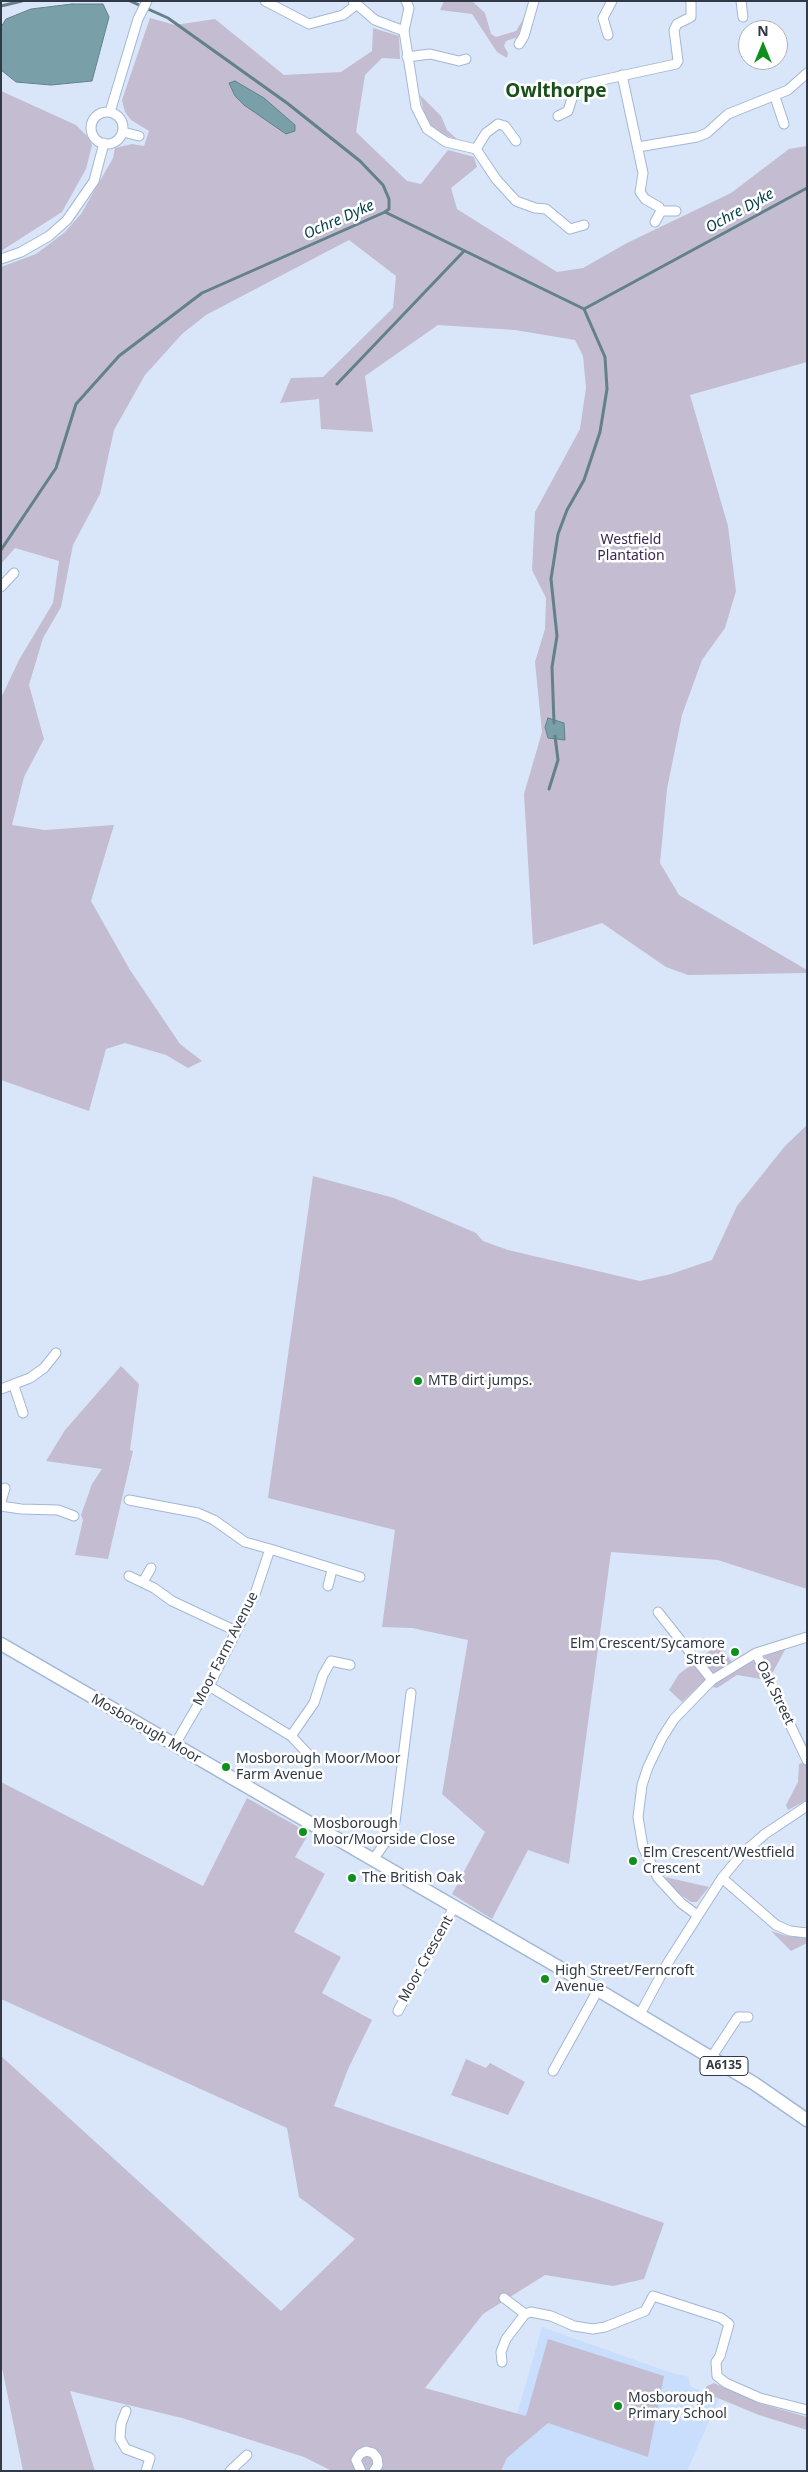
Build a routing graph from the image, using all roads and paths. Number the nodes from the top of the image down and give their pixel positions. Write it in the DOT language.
graph roads {
  1 [pos="147,1"];
  2 [pos="265,1"];
  3 [pos="406,1"];
  4 [pos="534,1"];
  5 [pos="612,1"];
  6 [pos="691,1"];
  7 [pos="741,1"];
  8 [pos="354,3"];
  9 [pos="743,17"];
  10 [pos="404,32"];
  11 [pos="608,35"];
  12 [pos="519,44"];
  13 [pos="408,57"];
  14 [pos="466,59"];
  15 [pos="807,73"];
  16 [pos="622,75"];
  17 [pos="775,97"];
  18 [pos="110,112"];
  19 [pos="558,116"];
  20 [pos="784,124"];
  21 [pos="123,132"];
  22 [pos="138,136"];
  23 [pos="516,141"];
  24 [pos="104,143"];
  25 [pos="638,147"];
  26 [pos="476,149"];
  27 [pos="661,211"];
  28 [pos="676,211"];
  29 [pos="655,222"];
  30 [pos="584,225"];
  31 [pos="1,259"];
  32 [pos="14,573"];
  33 [pos="1,587"];
  34 [pos="56,1353"];
  35 [pos="14,1386"];
  36 [pos="1,1389"];
  37 [pos="24,1414"];
  38 [pos="5,1488"];
  39 [pos="130,1500"];
  40 [pos="1,1504"];
  41 [pos="74,1516"];
  42 [pos="270,1549"];
  43 [pos="151,1568"];
  44 [pos="332,1570"];
  45 [pos="129,1576"];
  46 [pos="360,1577"];
  47 [pos="143,1582"];
  48 [pos="328,1586"];
  49 [pos="658,1612"];
  50 [pos="236,1631"];
  51 [pos="807,1637"];
  52 [pos="1,1644"];
  53 [pos="756,1653"];
  54 [pos="350,1665"];
  55 [pos="712,1680"];
  56 [pos="209,1686"];
  57 [pos="411,1693"];
  58 [pos="291,1736"];
  59 [pos="174,1746"];
  60 [pos="309,1755"];
  61 [pos="807,1760"];
  62 [pos="807,1806"];
  63 [pos="373,1860"];
  64 [pos="722,1878"];
  65 [pos="454,1907"];
  66 [pos="697,1915"];
  67 [pos="807,1932"];
  68 [pos="598,1990"];
  69 [pos="398,2011"];
  70 [pos="639,2016"];
  71 [pos="748,2017"];
  72 [pos="711,2058"];
  73 [pos="553,2071"];
  74 [pos="807,2120"];
  75 [pos="504,2298"];
  76 [pos="525,2314"];
  77 [pos="502,2362"];
  78 [pos="807,2410"];
  79 [pos="126,2411"];
  80 [pos="247,2455"];
  81 [pos="146,2471"];
  82 [pos="230,2471"];
  83 [pos="360,2471"];
  84 [pos="374,2471"];
  1 -- 18 [label="street"];
  2 -- 8 [label="street"];
  3 -- 10 [label="street"];
  4 -- 12 [label="street"];
  5 -- 11 [label="street"];
  6 -- 16 [label="street"];
  7 -- 9 [label="street"];
  8 -- 10 [label="street"];
  10 -- 13 [label="street"];
  13 -- 14 [label="street"];
  13 -- 26 [label="street"];
  15 -- 17 [label="street"];
  16 -- 19 [label="street"];
  16 -- 25 [label="street"];
  17 -- 20 [label="street"];
  17 -- 25 [label="street"];
  18 -- 21 [label="street"];
  18 -- 24 [label="street"];
  21 -- 22 [label="street"];
  21 -- 24 [label="street"];
  23 -- 26 [label="street"];
  24 -- 31 [label="street"];
  25 -- 27 [label="street"];
  26 -- 30 [label="street"];
  27 -- 28 [label="street"];
  27 -- 29 [label="street"];
  32 -- 33 [label="street"];
  34 -- 35 [label="street"];
  35 -- 36 [label="street"];
  35 -- 37 [label="street"];
  38 -- 40 [label="street"];
  39 -- 42 [label="street"];
  40 -- 41 [label="street"];
  42 -- 44 [label="street"];
  42 -- 50 [label="street, Moor Farm Avenue"];
  43 -- 47 [label="street"];
  44 -- 46 [label="street"];
  44 -- 48 [label="street"];
  45 -- 47 [label="street"];
  47 -- 50 [label="street"];
  49 -- 55 [label="street"];
  50 -- 56 [label="street, Moor Farm Avenue"];
  51 -- 53 [label="street"];
  52 -- 59 [label="main road, Mosborough Moor / A6135"];
  53 -- 55 [label="street"];
  53 -- 61 [label="street, Oak Street"];
  54 -- 58 [label="street"];
  55 -- 66 [label="street"];
  56 -- 58 [label="street"];
  56 -- 59 [label="street, Moor Farm Avenue"];
  57 -- 63 [label="street"];
  58 -- 60 [label="street"];
  59 -- 63 [label="main road, Mosborough Moor / A6135"];
  62 -- 64 [label="street"];
  63 -- 65 [label="main road, Mosborough Moor / A6135"];
  64 -- 66 [label="street"];
  64 -- 67 [label="street"];
  65 -- 68 [label="main road, Mosborough Moor / A6135"];
  65 -- 69 [label="street, Moor Crescent"];
  66 -- 70 [label="street"];
  68 -- 70 [label="main road, Mosborough Moor / A6135"];
  68 -- 73 [label="street"];
  70 -- 72 [label="main road, Mosborough Moor / A6135"];
  71 -- 72 [label="street"];
  72 -- 74 [label="main road, Mosborough Moor / A6135"];
  75 -- 76 [label="street"];
  76 -- 77 [label="street"];
  76 -- 78 [label="street"];
  79 -- 81 [label="street"];
  80 -- 82 [label="street"];
  83 -- 84 [label="street"];
}
